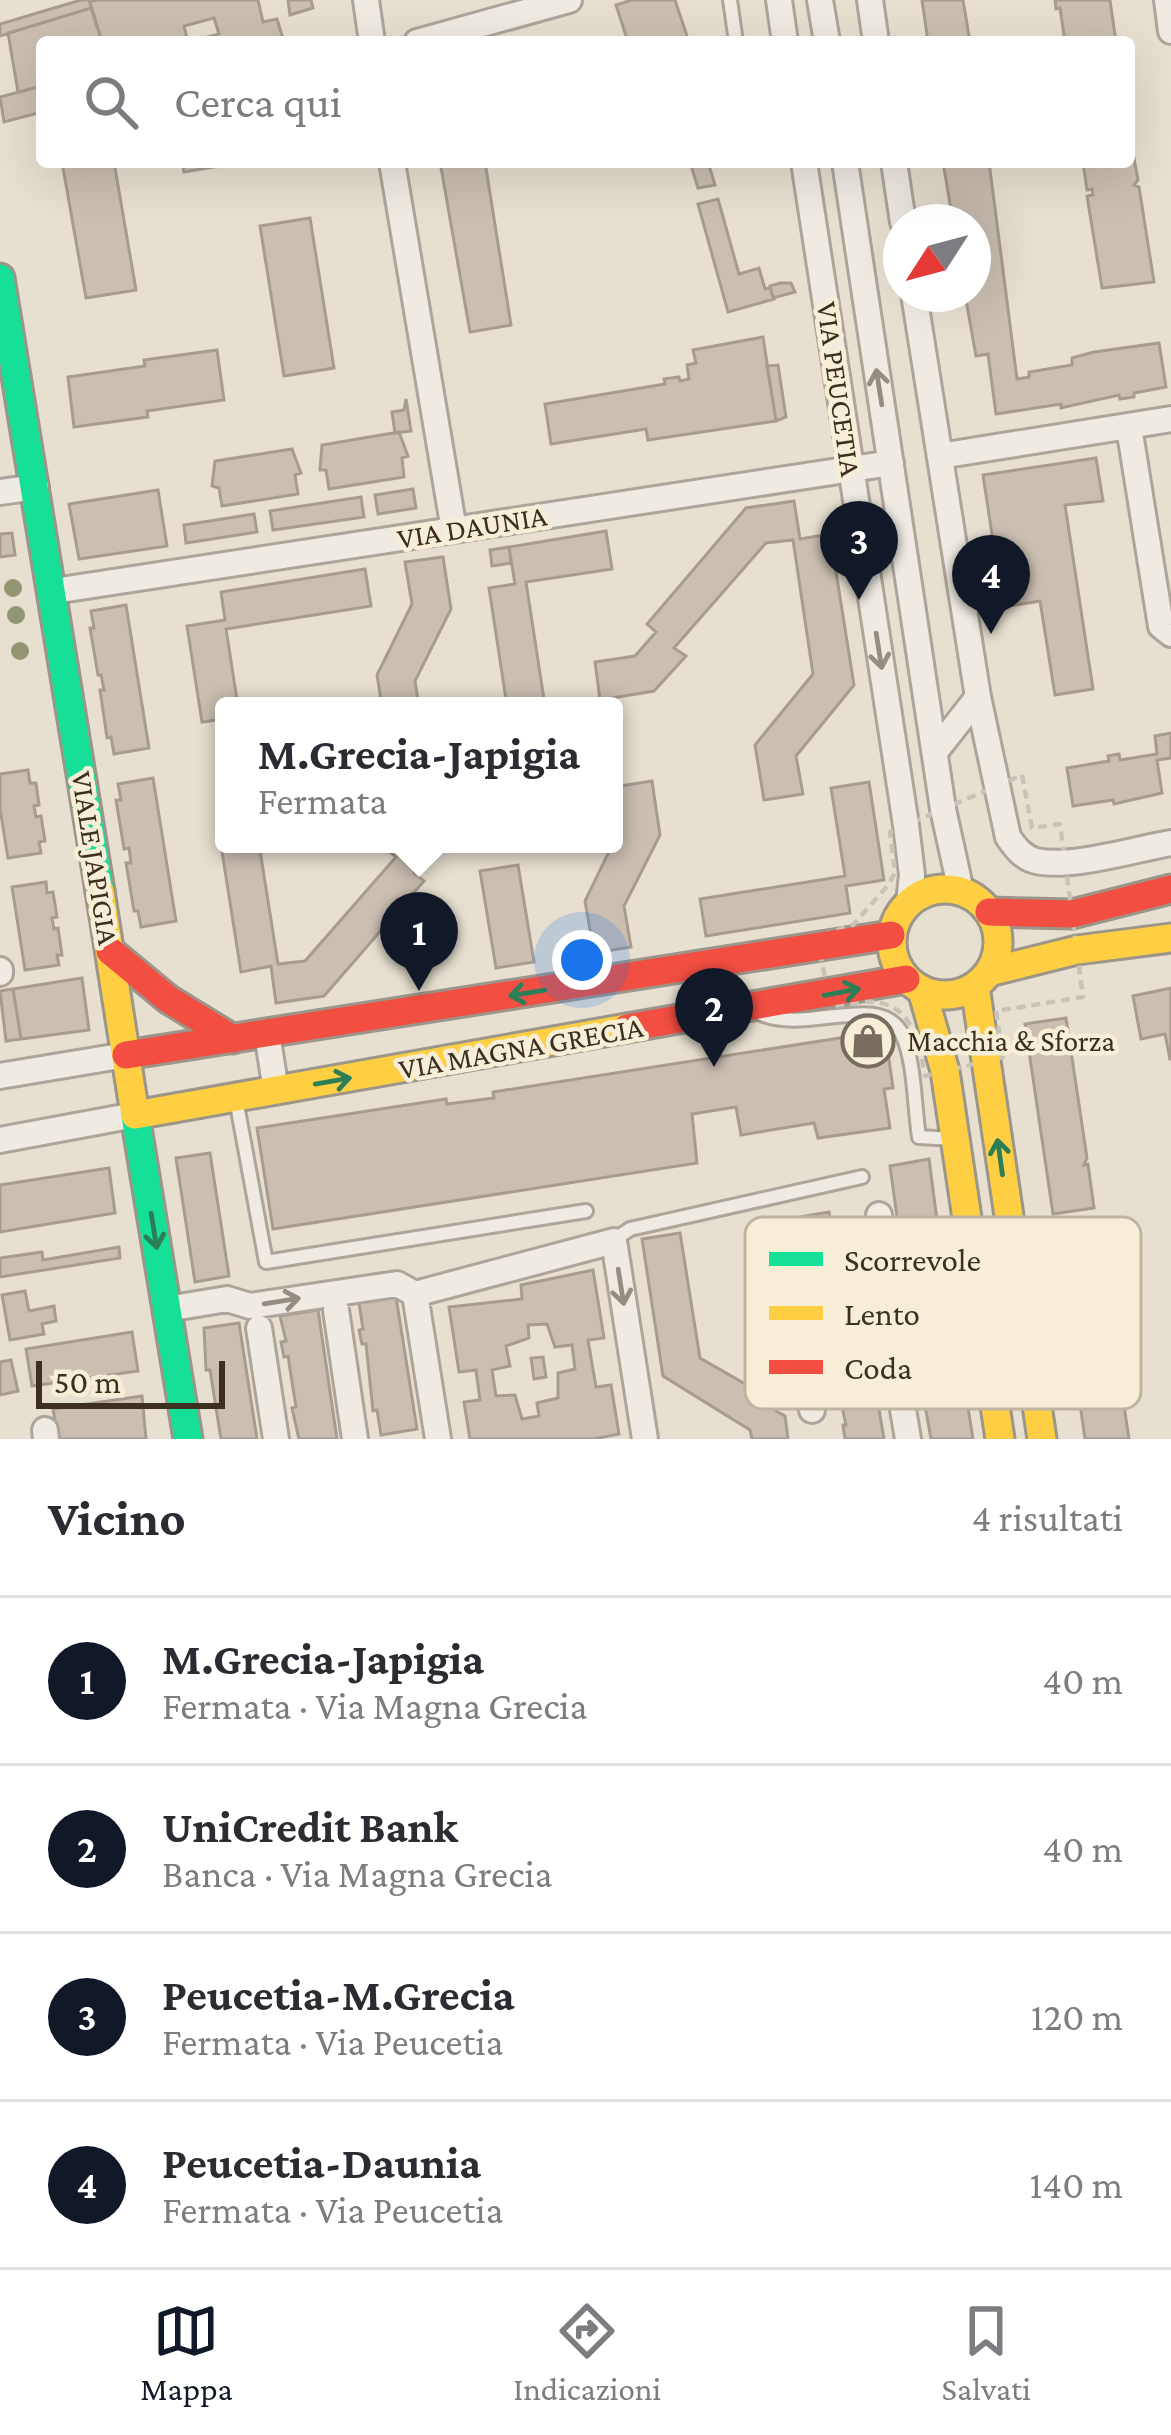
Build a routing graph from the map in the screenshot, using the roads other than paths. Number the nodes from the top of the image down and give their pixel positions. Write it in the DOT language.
graph roads {
  1 [pos="366,0"];
  2 [pos="569,0"];
  3 [pos="730,0"];
  4 [pos="778,0"];
  5 [pos="820,0"];
  6 [pos="869,0"];
  7 [pos="1167,0"];
  8 [pos="1171,31"];
  9 [pos="371,36"];
  10 [pos="439,36"];
  11 [pos="735,36"];
  12 [pos="784,36"];
  13 [pos="825,36"];
  14 [pos="875,36"];
  15 [pos="393,168"];
  16 [pos="805,168"];
  17 [pos="846,168"];
  18 [pos="895,168"];
  19 [pos="900,204"];
  20 [pos="0,278"];
  21 [pos="917,312"];
  22 [pos="1171,419"];
  23 [pos="1129,427"];
  24 [pos="940,456"];
  25 [pos="891,463"];
  26 [pos="849,469"];
  27 [pos="36,487"];
  28 [pos="0,491"];
  29 [pos="454,530"];
  30 [pos="54,591"];
  31 [pos="1171,634"];
  32 [pos="978,698"];
  33 [pos="934,752"];
  34 [pos="1171,843"];
  35 [pos="1171,889"];
  36 [pos="961,891"];
  37 [pos="909,902"];
  38 [pos="989,912"];
  39 [pos="891,935"];
  40 [pos="1171,938"];
  41 [pos="110,951"];
  42 [pos="982,979"];
  43 [pos="914,985"];
  44 [pos="749,1008"];
  45 [pos="267,1034"];
  46 [pos="232,1039"];
  47 [pos="126,1055"];
  48 [pos="0,1076"];
  49 [pos="276,1091"];
  50 [pos="236,1098"];
  51 [pos="135,1115"];
  52 [pos="957,1139"];
  53 [pos="0,1140"];
  54 [pos="862,1177"];
  55 [pos="586,1211"];
  56 [pos="968,1217"];
  57 [pos="1013,1217"];
  58 [pos="614,1241"];
  59 [pos="415,1294"];
  60 [pos="167,1309"];
  61 [pos="335,1310"];
  62 [pos="259,1328"];
  63 [pos="903,1409"];
  64 [pos="996,1409"];
  65 [pos="1038,1409"];
  66 [pos="188,1439"];
  67 [pos="276,1439"];
  68 [pos="355,1439"];
  69 [pos="438,1439"];
  70 [pos="645,1439"];
  71 [pos="908,1439"];
  72 [pos="1000,1439"];
  73 [pos="1042,1439"];
  1 -- 9 [label="street"];
  2 -- 10 [label="street"];
  3 -- 11 [label="lane"];
  4 -- 12 [label="street"];
  5 -- 13 [label="street"];
  6 -- 14 [label="street"];
  7 -- 8 [label="street"];
  15 -- 29 [label="street"];
  16 -- 26 [label="street, VIA PEUCETIA"];
  25 -- 17 [label="street, one-way"];
  18 -- 19 [label="street"];
  20 -- 27 [label="main road, VIALE JAPIGIA"];
  21 -- 24 [label="street"];
  22 -- 23 [label="street"];
  23 -- 24 [label="street"];
  23 -- 31 [label="street"];
  24 -- 32 [label="street"];
  25 -- 26 [label="street, VIA DAUNIA"];
  25 -- 33 [label="street"];
  26 -- 29 [label="street, VIA DAUNIA"];
  26 -- 37 [label="street, VIA PEUCETIA, one-way"];
  27 -- 28 [label="street"];
  27 -- 30 [label="main road, VIALE JAPIGIA"];
  29 -- 30 [label="street, VIA DAUNIA"];
  30 -- 41 [label="main road, VIALE JAPIGIA"];
  32 -- 33 [label="street"];
  32 -- 34 [label="street"];
  33 -- 36 [label="street"];
  35 -- 38 [label="main road"];
  36 -- 37 [label="main road"];
  36 -- 38 [label="main road"];
  37 -- 39 [label="main road"];
  38 -- 42 [label="main road"];
  39 -- 43 [label="main road"];
  39 -- 45 [label="main road, VIA MAGNA GRECIA, one-way"];
  40 -- 42 [label="main road, VIA MAGNA GRECIA"];
  41 -- 46 [label="main road"];
  41 -- 47 [label="main road, VIALE JAPIGIA"];
  42 -- 43 [label="main road, VIA MAGNA GRECIA"];
  57 -- 42 [label="main road, one-way"];
  44 -- 43 [label="main road, VIA MAGNA GRECIA, one-way"];
  43 -- 52 [label="main road"];
  49 -- 44 [label="main road, VIA MAGNA GRECIA, one-way"];
  44 -- 52 [label="lane"];
  45 -- 46 [label="main road, VIA MAGNA GRECIA"];
  45 -- 49 [label="street"];
  46 -- 47 [label="main road, VIA MAGNA GRECIA"];
  47 -- 48 [label="street"];
  47 -- 51 [label="main road, VIALE JAPIGIA"];
  49 -- 50 [label="main road, VIA MAGNA GRECIA"];
  50 -- 51 [label="main road, VIA MAGNA GRECIA"];
  50 -- 55 [label="lane"];
  51 -- 53 [label="street"];
  51 -- 60 [label="main road, VIALE JAPIGIA, one-way"];
  52 -- 56 [label="main road"];
  54 -- 58 [label="lane"];
  58 -- 59 [label="street"];
  58 -- 70 [label="street, one-way"];
  60 -- 59 [label="street, one-way"];
  59 -- 69 [label="street"];
  60 -- 66 [label="main road, VIALE JAPIGIA"];
  61 -- 68 [label="street"];
  62 -- 67 [label="street"];
  63 -- 71 [label="street"];
  64 -- 72 [label="main road"];
  73 -- 65 [label="main road, one-way"];
}
